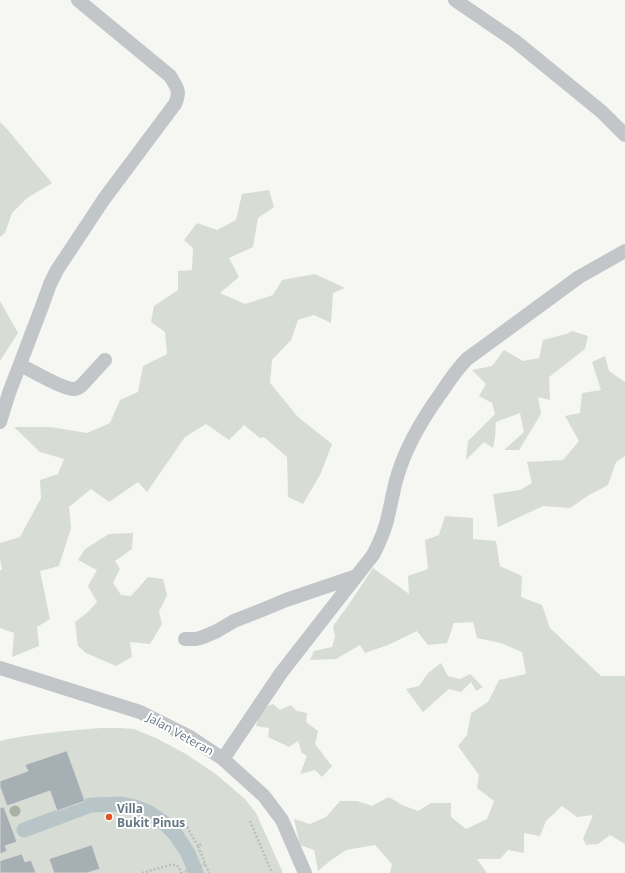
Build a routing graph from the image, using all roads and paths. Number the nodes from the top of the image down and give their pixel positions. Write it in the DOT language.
graph roads {
  1 [pos="78,0"];
  2 [pos="455,0"];
  3 [pos="625,135"];
  4 [pos="625,251"];
  5 [pos="105,360"];
  6 [pos="20,365"];
  7 [pos="0,422"];
  8 [pos="357,576"];
  9 [pos="185,639"];
  10 [pos="0,668"];
  11 [pos="223,760"];
  12 [pos="250,821"];
  13 [pos="188,827"];
  14 [pos="202,844"];
  15 [pos="198,846"];
  16 [pos="205,864"];
  17 [pos="148,872"];
  18 [pos="142,873"];
  19 [pos="181,873"];
  20 [pos="209,873"];
  21 [pos="272,873"];
  22 [pos="305,873"];
  1 -- 6 [label="street"];
  2 -- 3 [label="street"];
  4 -- 8 [label="street"];
  5 -- 6 [label="street"];
  6 -- 7 [label="street"];
  8 -- 9 [label="street"];
  8 -- 11 [label="street"];
  10 -- 11 [label="street, Jalan Veteran"];
  11 -- 22 [label="street, Jalan Veteran"];
  12 -- 21 [label="path"];
  13 -- 15 [label="path"];
  14 -- 15 [label="path"];
  15 -- 16 [label="path"];
  16 -- 19 [label="path"];
  16 -- 20 [label="path"];
  17 -- 18 [label="path"];
  17 -- 19 [label="path"];
}
